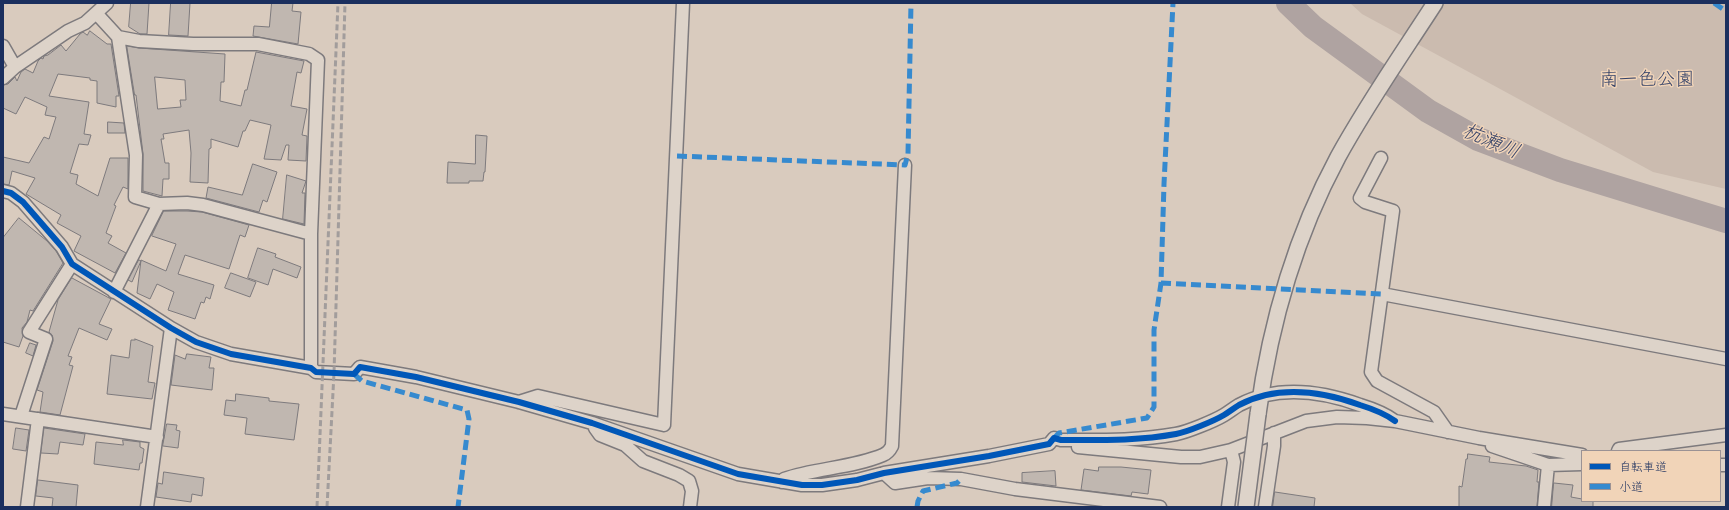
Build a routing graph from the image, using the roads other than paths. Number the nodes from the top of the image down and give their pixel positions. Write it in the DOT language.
graph roads {
  1 [pos="107,3"];
  2 [pos="683,3"];
  3 [pos="1435,3"];
  4 [pos="96,13"];
  5 [pos="118,37"];
  6 [pos="3,46"];
  7 [pos="15,67"];
  8 [pos="3,78"];
  9 [pos="1381,158"];
  10 [pos="906,165"];
  11 [pos="3,191"];
  12 [pos="159,204"];
  13 [pos="311,234"];
  14 [pos="72,264"];
  15 [pos="114,292"];
  16 [pos="1382,294"];
  17 [pos="171,328"];
  18 [pos="1726,359"];
  19 [pos="310,368"];
  20 [pos="1261,390"];
  21 [pos="519,402"];
  22 [pos="3,414"];
  23 [pos="21,416"];
  24 [pos="38,419"];
  25 [pos="1395,421"];
  26 [pos="592,423"];
  27 [pos="1448,432"];
  28 [pos="1274,433"];
  29 [pos="1726,435"];
  30 [pos="157,437"];
  31 [pos="1479,438"];
  32 [pos="1049,444"];
  33 [pos="1231,450"];
  34 [pos="1618,450"];
  35 [pos="1581,455"];
  36 [pos="1581,464"];
  37 [pos="1548,465"];
  38 [pos="884,473"];
  39 [pos="782,482"];
  40 [pos="27,507"];
  41 [pos="147,507"];
  42 [pos="690,507"];
  43 [pos="1160,507"];
  44 [pos="1228,507"];
  45 [pos="1246,507"];
  46 [pos="1265,507"];
  47 [pos="1544,507"];
  1 -- 4 [label="street"];
  2 -- 21 [label="street"];
  3 -- 20 [label="street"];
  4 -- 5 [label="street"];
  4 -- 7 [label="street"];
  5 -- 12 [label="street"];
  5 -- 13 [label="street"];
  6 -- 7 [label="street"];
  7 -- 8 [label="street"];
  9 -- 16 [label="street"];
  10 -- 39 [label="street"];
  11 -- 14 [label="street"];
  12 -- 13 [label="street"];
  12 -- 15 [label="street"];
  13 -- 19 [label="street"];
  14 -- 15 [label="street"];
  14 -- 23 [label="street"];
  15 -- 17 [label="street"];
  16 -- 18 [label="street"];
  16 -- 27 [label="street"];
  17 -- 19 [label="street"];
  17 -- 30 [label="street"];
  19 -- 21 [label="street"];
  20 -- 25 [label="street"];
  20 -- 32 [label="street"];
  20 -- 45 [label="street, bridge"];
  21 -- 26 [label="street"];
  22 -- 23 [label="street"];
  23 -- 24 [label="street"];
  24 -- 30 [label="street"];
  24 -- 40 [label="street"];
  25 -- 27 [label="street"];
  25 -- 28 [label="street"];
  26 -- 39 [label="street"];
  26 -- 42 [label="street"];
  27 -- 31 [label="street"];
  28 -- 33 [label="street"];
  28 -- 46 [label="street"];
  29 -- 34 [label="street"];
  30 -- 41 [label="street"];
  31 -- 35 [label="street"];
  31 -- 37 [label="street"];
  32 -- 33 [label="street"];
  32 -- 38 [label="street"];
  33 -- 44 [label="street"];
  36 -- 37 [label="street"];
  37 -- 47 [label="street"];
  38 -- 39 [label="street"];
  38 -- 43 [label="street"];
}
